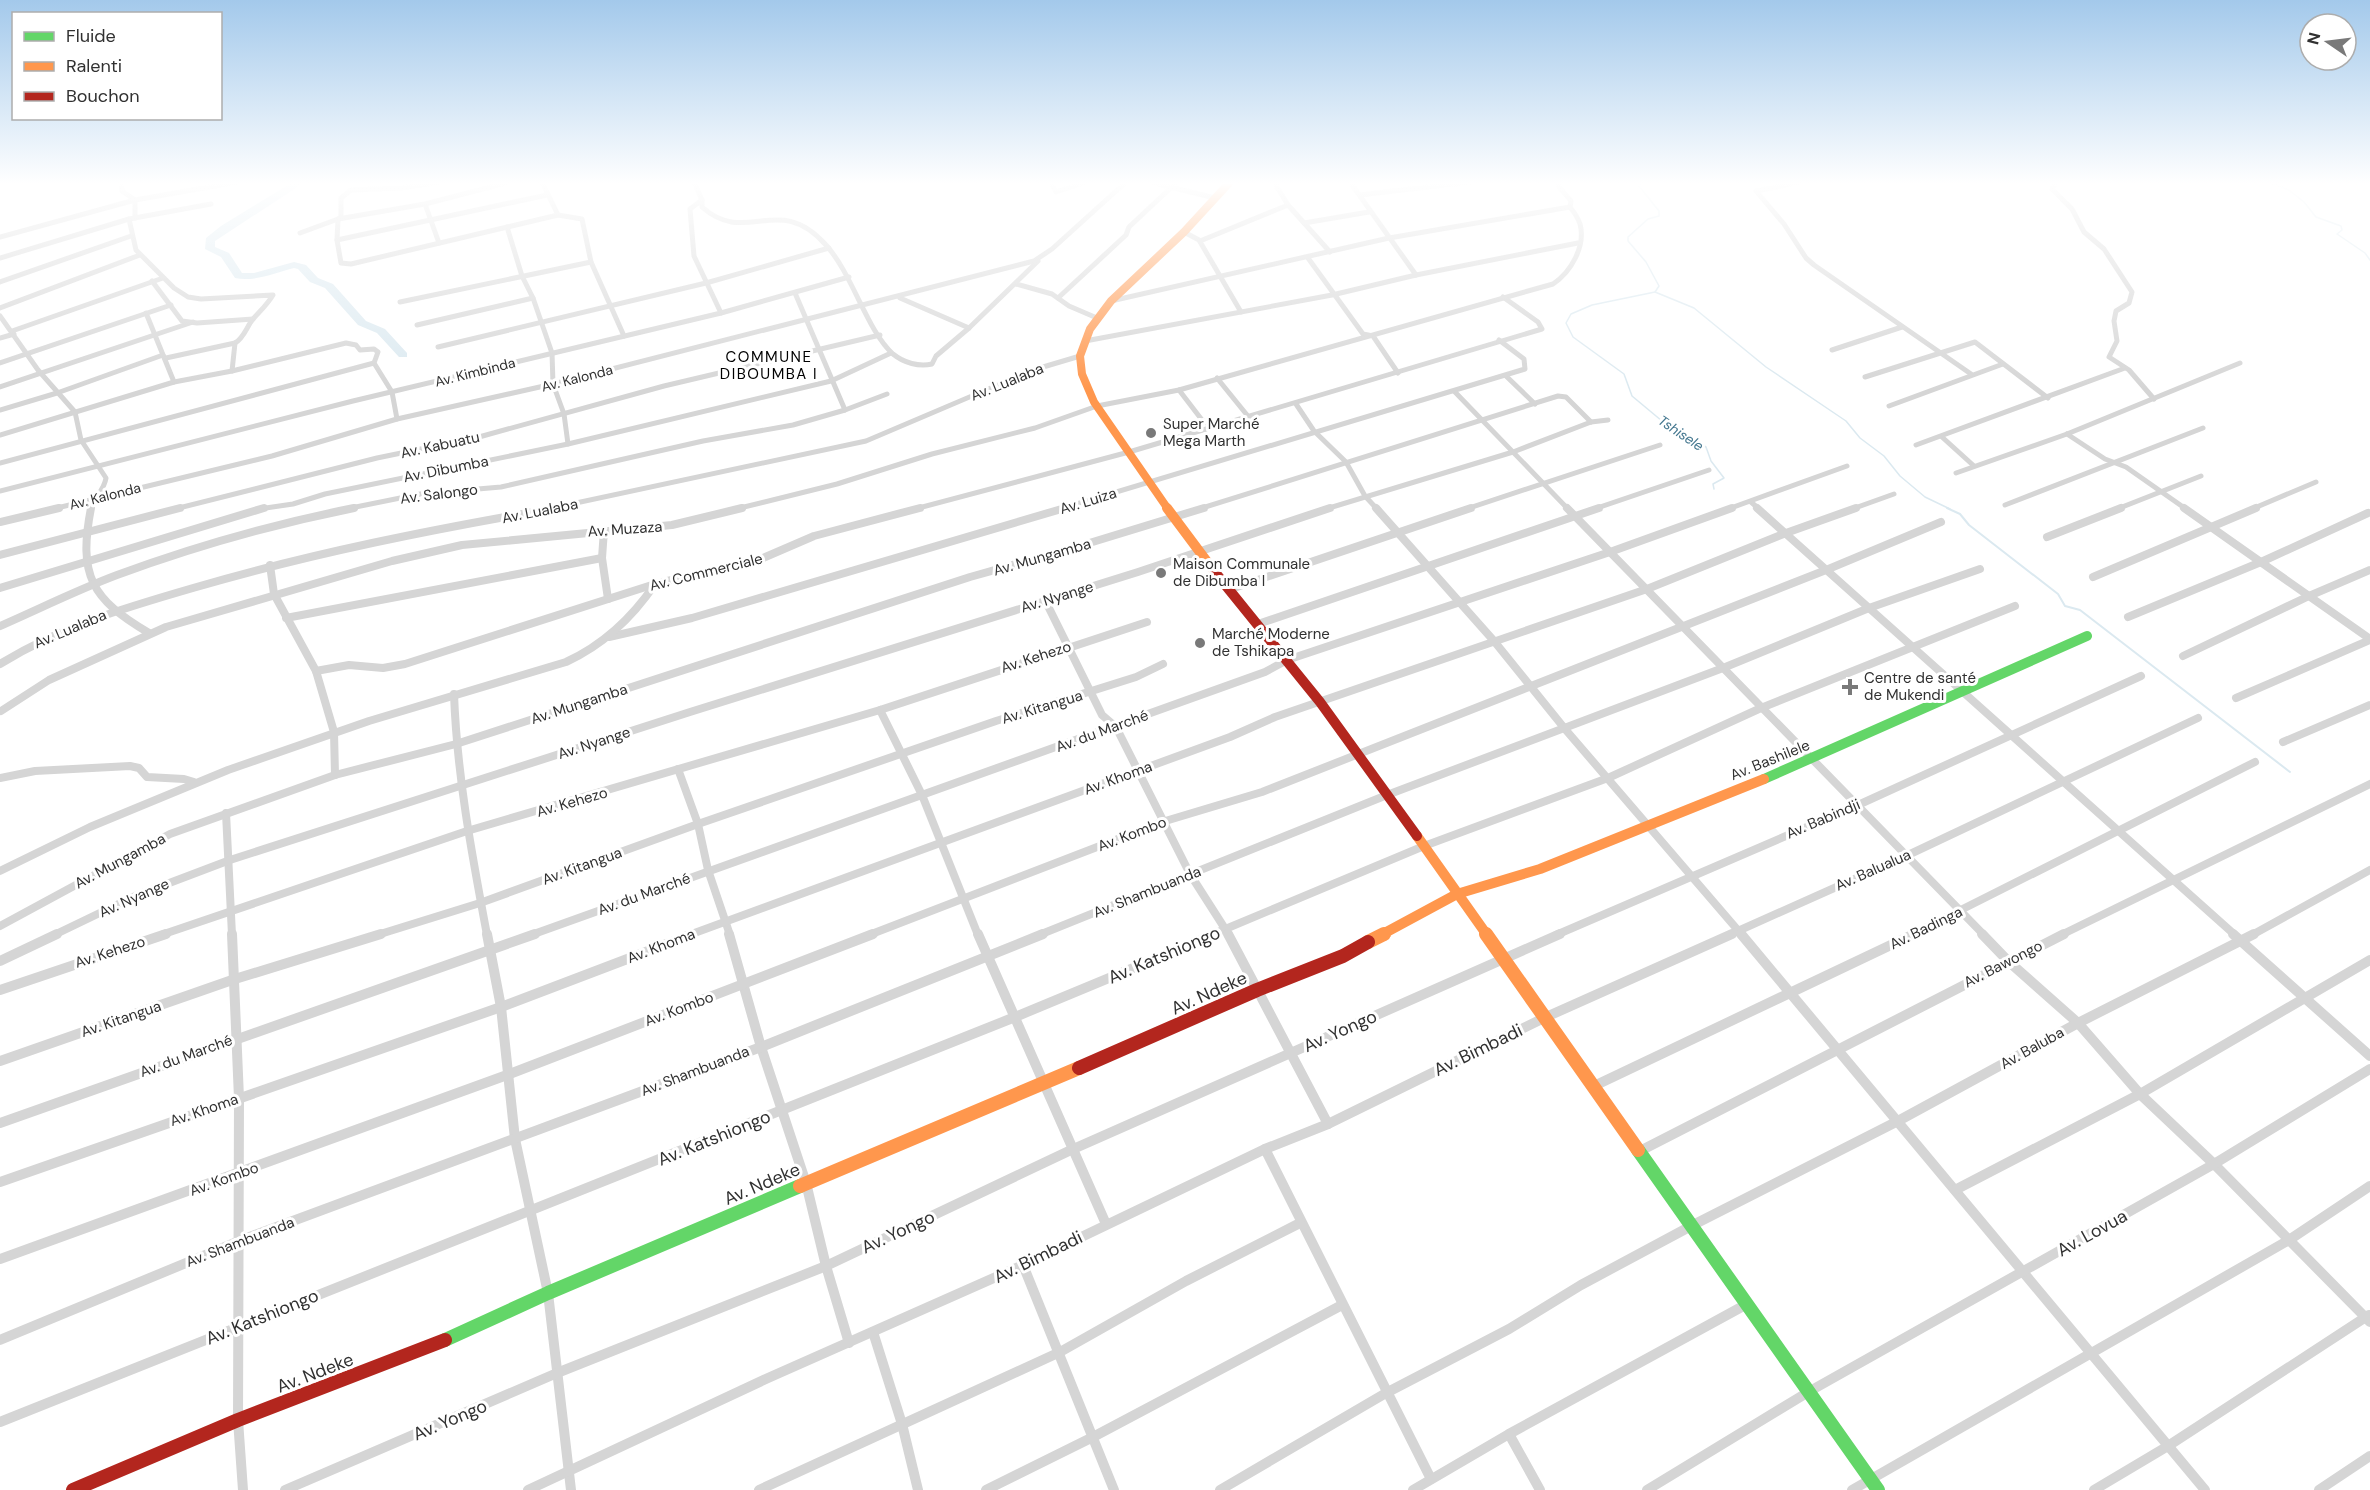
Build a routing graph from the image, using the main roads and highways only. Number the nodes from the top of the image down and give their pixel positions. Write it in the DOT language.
graph roads {
  1 [pos="1163,252"];
  2 [pos="2087,636"];
  3 [pos="1457,894"];
  4 [pos="73,1490"];
  5 [pos="1878,1490"];
  1 -- 3 [label="main road"];
  2 -- 3 [label="main road, Av. Bashilele"];
  3 -- 4 [label="main road, Av. Ndeke"];
  3 -- 5 [label="main road"];
}
